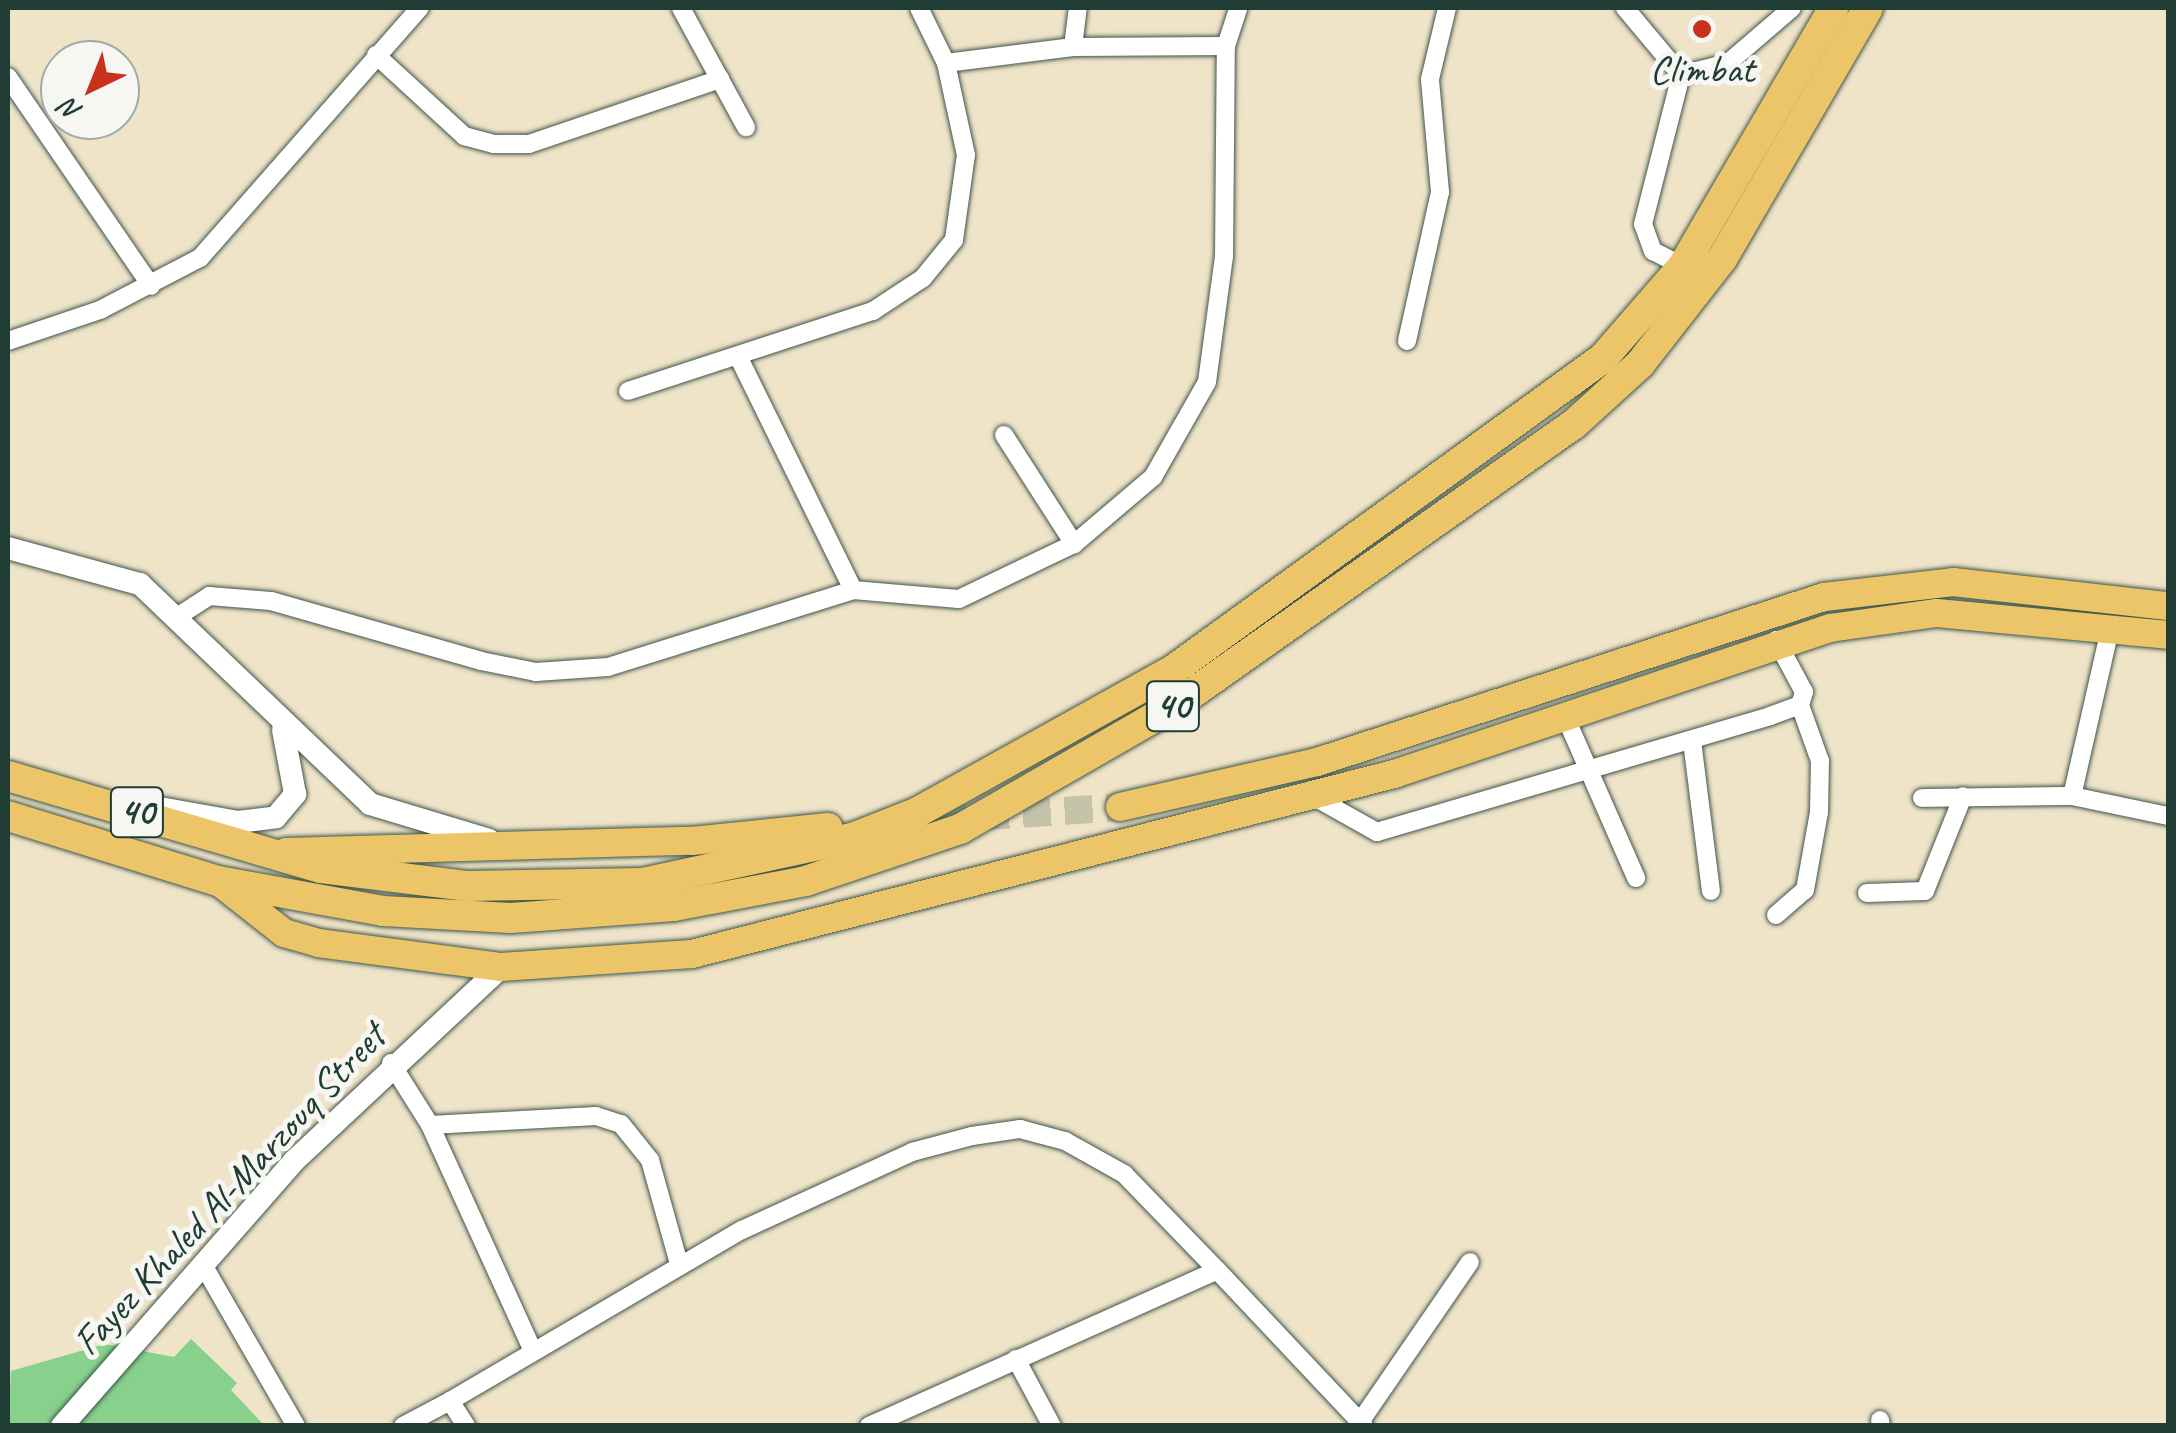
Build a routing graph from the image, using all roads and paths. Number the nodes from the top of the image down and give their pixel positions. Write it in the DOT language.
graph roads {
  1 [pos="420,8"];
  2 [pos="681,8"];
  3 [pos="918,8"];
  4 [pos="1078,8"];
  5 [pos="1238,8"];
  6 [pos="1447,8"];
  7 [pos="1626,8"];
  8 [pos="1792,8"];
  9 [pos="1834,8"];
  10 [pos="1868,8"];
  11 [pos="1226,46"];
  12 [pos="1073,47"];
  13 [pos="376,55"];
  14 [pos="946,63"];
  15 [pos="1681,74"];
  16 [pos="8,76"];
  17 [pos="720,78"];
  18 [pos="746,126"];
  19 [pos="1683,266"];
  20 [pos="151,286"];
  21 [pos="8,340"];
  22 [pos="1407,341"];
  23 [pos="738,358"];
  24 [pos="628,391"];
  25 [pos="1004,435"];
  26 [pos="1074,544"];
  27 [pos="8,548"];
  28 [pos="853,590"];
  29 [pos="2168,606"];
  30 [pos="180,616"];
  31 [pos="2110,629"];
  32 [pos="2168,634"];
  33 [pos="1776,640"];
  34 [pos="1800,705"];
  35 [pos="1565,716"];
  36 [pos="283,730"];
  37 [pos="1692,741"];
  38 [pos="1585,774"];
  39 [pos="8,776"];
  40 [pos="1308,793"];
  41 [pos="1963,796"];
  42 [pos="2072,796"];
  43 [pos="1922,798"];
  44 [pos="104,802"];
  45 [pos="1120,807"];
  46 [pos="8,816"];
  47 [pos="2168,816"];
  48 [pos="828,826"];
  49 [pos="502,842"];
  50 [pos="266,851"];
  51 [pos="1636,878"];
  52 [pos="218,881"];
  53 [pos="1711,891"];
  54 [pos="1867,893"];
  55 [pos="1776,916"];
  56 [pos="501,967"];
  57 [pos="391,1063"];
  58 [pos="430,1125"];
  59 [pos="1470,1262"];
  60 [pos="679,1264"];
  61 [pos="206,1270"];
  62 [pos="1217,1270"];
  63 [pos="532,1352"];
  64 [pos="1016,1359"];
  65 [pos="450,1401"];
  66 [pos="1362,1424"];
  67 [pos="62,1426"];
  68 [pos="296,1426"];
  69 [pos="403,1426"];
  70 [pos="466,1426"];
  71 [pos="869,1426"];
  72 [pos="1052,1426"];
  1 -- 13 [label="street"];
  2 -- 17 [label="street"];
  3 -- 14 [label="street"];
  4 -- 12 [label="street"];
  5 -- 11 [label="street"];
  6 -- 22 [label="street"];
  7 -- 15 [label="street"];
  8 -- 15 [label="street"];
  9 -- 19 [label="highway, 40"];
  10 -- 52 [label="highway, 40"];
  11 -- 12 [label="street"];
  11 -- 26 [label="street"];
  12 -- 14 [label="street"];
  13 -- 17 [label="street"];
  13 -- 20 [label="street"];
  14 -- 23 [label="street"];
  15 -- 19 [label="street"];
  16 -- 20 [label="street"];
  17 -- 18 [label="street"];
  19 -- 50 [label="highway, 40"];
  20 -- 21 [label="street"];
  23 -- 24 [label="street"];
  23 -- 28 [label="street"];
  25 -- 26 [label="street"];
  26 -- 28 [label="street"];
  27 -- 30 [label="street"];
  28 -- 30 [label="street"];
  29 -- 45 [label="main road"];
  30 -- 36 [label="street"];
  31 -- 32 [label="main road"];
  31 -- 33 [label="main road"];
  31 -- 42 [label="street"];
  33 -- 34 [label="street"];
  33 -- 35 [label="main road"];
  34 -- 37 [label="street"];
  34 -- 55 [label="street"];
  35 -- 38 [label="street"];
  35 -- 40 [label="main road"];
  36 -- 44 [label="street"];
  36 -- 49 [label="street"];
  37 -- 38 [label="street"];
  37 -- 53 [label="street"];
  38 -- 40 [label="street"];
  38 -- 51 [label="street"];
  39 -- 44 [label="highway, 40"];
  40 -- 56 [label="main road"];
  41 -- 42 [label="street"];
  41 -- 43 [label="street"];
  41 -- 54 [label="street"];
  42 -- 47 [label="street"];
  44 -- 50 [label="highway, 40"];
  46 -- 52 [label="highway, 40"];
  48 -- 49 [label="main road"];
  49 -- 50 [label="main road"];
  52 -- 56 [label="main road"];
  56 -- 57 [label="street, Fayez Khaled Al-Marzouq Street"];
  57 -- 58 [label="street"];
  57 -- 61 [label="street, Fayez Khaled Al-Marzouq Street"];
  58 -- 60 [label="street"];
  58 -- 63 [label="street"];
  59 -- 66 [label="street"];
  60 -- 62 [label="street"];
  60 -- 63 [label="street"];
  61 -- 67 [label="street, Fayez Khaled Al-Marzouq Street"];
  61 -- 68 [label="street"];
  62 -- 64 [label="street"];
  62 -- 66 [label="street"];
  63 -- 65 [label="street"];
  64 -- 71 [label="street"];
  64 -- 72 [label="street"];
  65 -- 69 [label="street"];
  65 -- 70 [label="street"];
}
